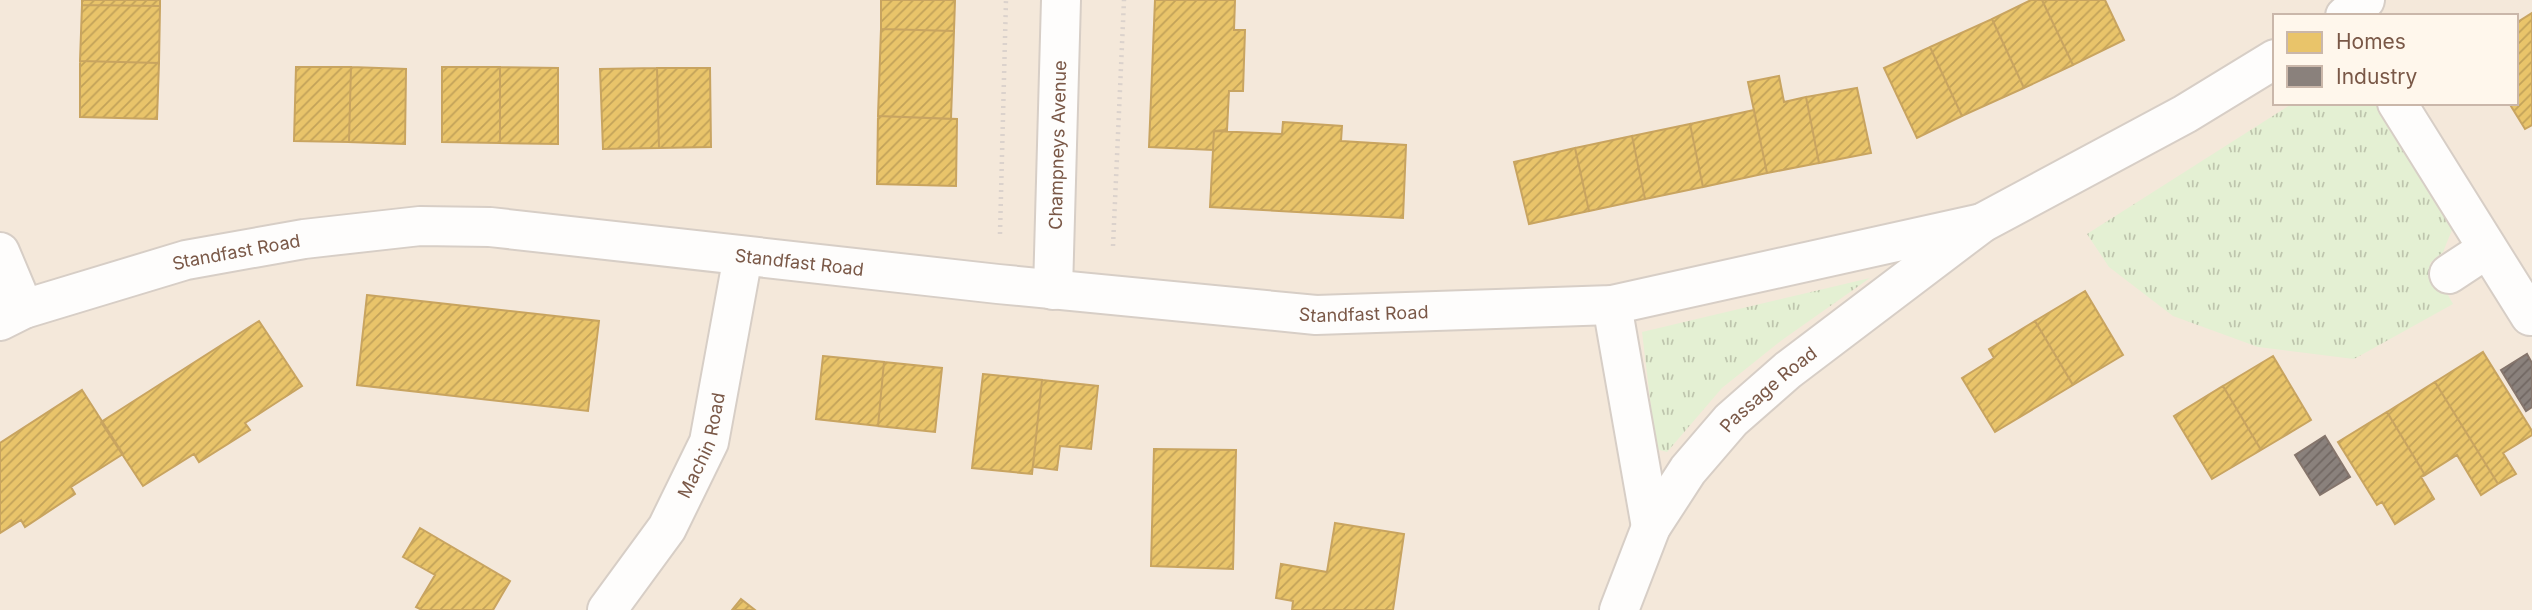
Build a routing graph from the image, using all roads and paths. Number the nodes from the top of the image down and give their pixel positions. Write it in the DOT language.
graph roads {
  1 [pos="1006,0"];
  2 [pos="1061,0"];
  3 [pos="1124,0"];
  4 [pos="2365,0"];
  5 [pos="2348,14"];
  6 [pos="2273,60"];
  7 [pos="2398,105"];
  8 [pos="1982,223"];
  9 [pos="2487,249"];
  10 [pos="0,252"];
  11 [pos="743,256"];
  12 [pos="2449,274"];
  13 [pos="998,284"];
  14 [pos="1052,290"];
  15 [pos="1110,296"];
  16 [pos="1612,305"];
  17 [pos="12,315"];
  18 [pos="2530,316"];
  19 [pos="1651,527"];
  20 [pos="607,610"];
  21 [pos="1619,610"];
  1 -- 13 [label="path"];
  2 -- 14 [label="street, Champneys Avenue"];
  3 -- 15 [label="path"];
  4 -- 5 [label="street"];
  6 -- 8 [label="street, Passage Road"];
  7 -- 9 [label="street"];
  8 -- 16 [label="street, Passage Road"];
  8 -- 19 [label="street, Passage Road"];
  9 -- 12 [label="street"];
  9 -- 18 [label="street"];
  10 -- 17 [label="street"];
  11 -- 13 [label="street, Standfast Road"];
  11 -- 17 [label="street, Standfast Road"];
  11 -- 20 [label="street, Machin Road"];
  13 -- 14 [label="street, Standfast Road"];
  14 -- 15 [label="street, Standfast Road"];
  15 -- 16 [label="street, Standfast Road"];
  16 -- 19 [label="street"];
  19 -- 21 [label="street, Passage Road"];
}
